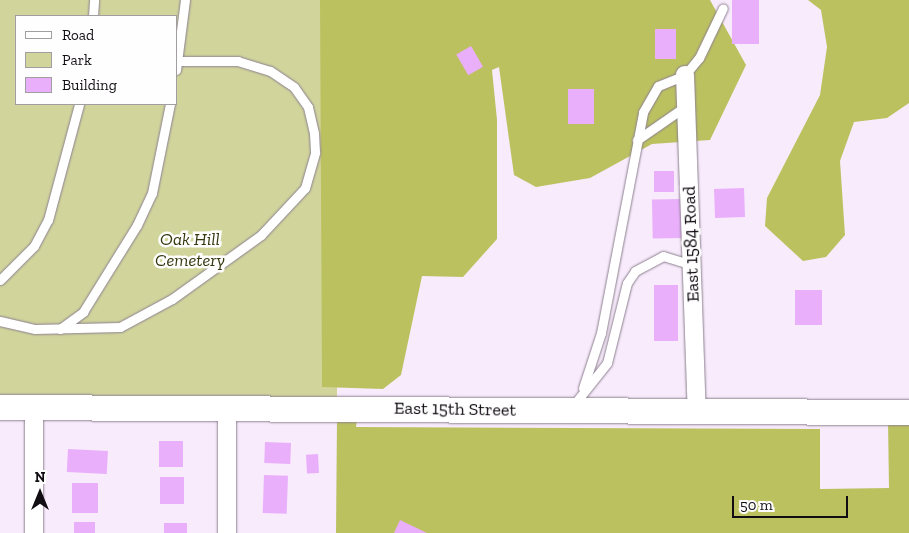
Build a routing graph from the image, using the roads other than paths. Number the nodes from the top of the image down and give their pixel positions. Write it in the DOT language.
graph roads {
  1 [pos="94,0"];
  2 [pos="185,0"];
  3 [pos="723,8"];
  4 [pos="93,15"];
  5 [pos="178,57"];
  6 [pos="178,65"];
  7 [pos="685,75"];
  8 [pos="79,105"];
  9 [pos="170,105"];
  10 [pos="686,106"];
  11 [pos="637,140"];
  12 [pos="692,265"];
  13 [pos="0,280"];
  14 [pos="0,321"];
  15 [pos="60,329"];
  16 [pos="583,388"];
  17 [pos="0,407"];
  18 [pos="34,407"];
  19 [pos="227,408"];
  20 [pos="570,410"];
  21 [pos="697,412"];
  22 [pos="909,412"];
  23 [pos="34,533"];
  24 [pos="227,533"];
  1 -- 4 [label="lane"];
  2 -- 5 [label="lane"];
  3 -- 7 [label="lane"];
  6 -- 15 [label="lane"];
  7 -- 10 [label="street, East 1584 Road"];
  7 -- 11 [label="lane"];
  8 -- 13 [label="lane"];
  9 -- 15 [label="lane"];
  10 -- 11 [label="lane"];
  10 -- 12 [label="street, East 1584 Road"];
  11 -- 16 [label="lane"];
  12 -- 16 [label="lane"];
  12 -- 21 [label="street, East 1584 Road"];
  14 -- 15 [label="lane"];
  16 -- 20 [label="lane"];
  17 -- 18 [label="main road, East 15th Street"];
  18 -- 19 [label="main road, East 15th Street"];
  18 -- 23 [label="street"];
  19 -- 20 [label="main road, East 15th Street"];
  19 -- 24 [label="street"];
  20 -- 21 [label="main road, East 15th Street"];
  21 -- 22 [label="main road, East 15th Street"];
}
